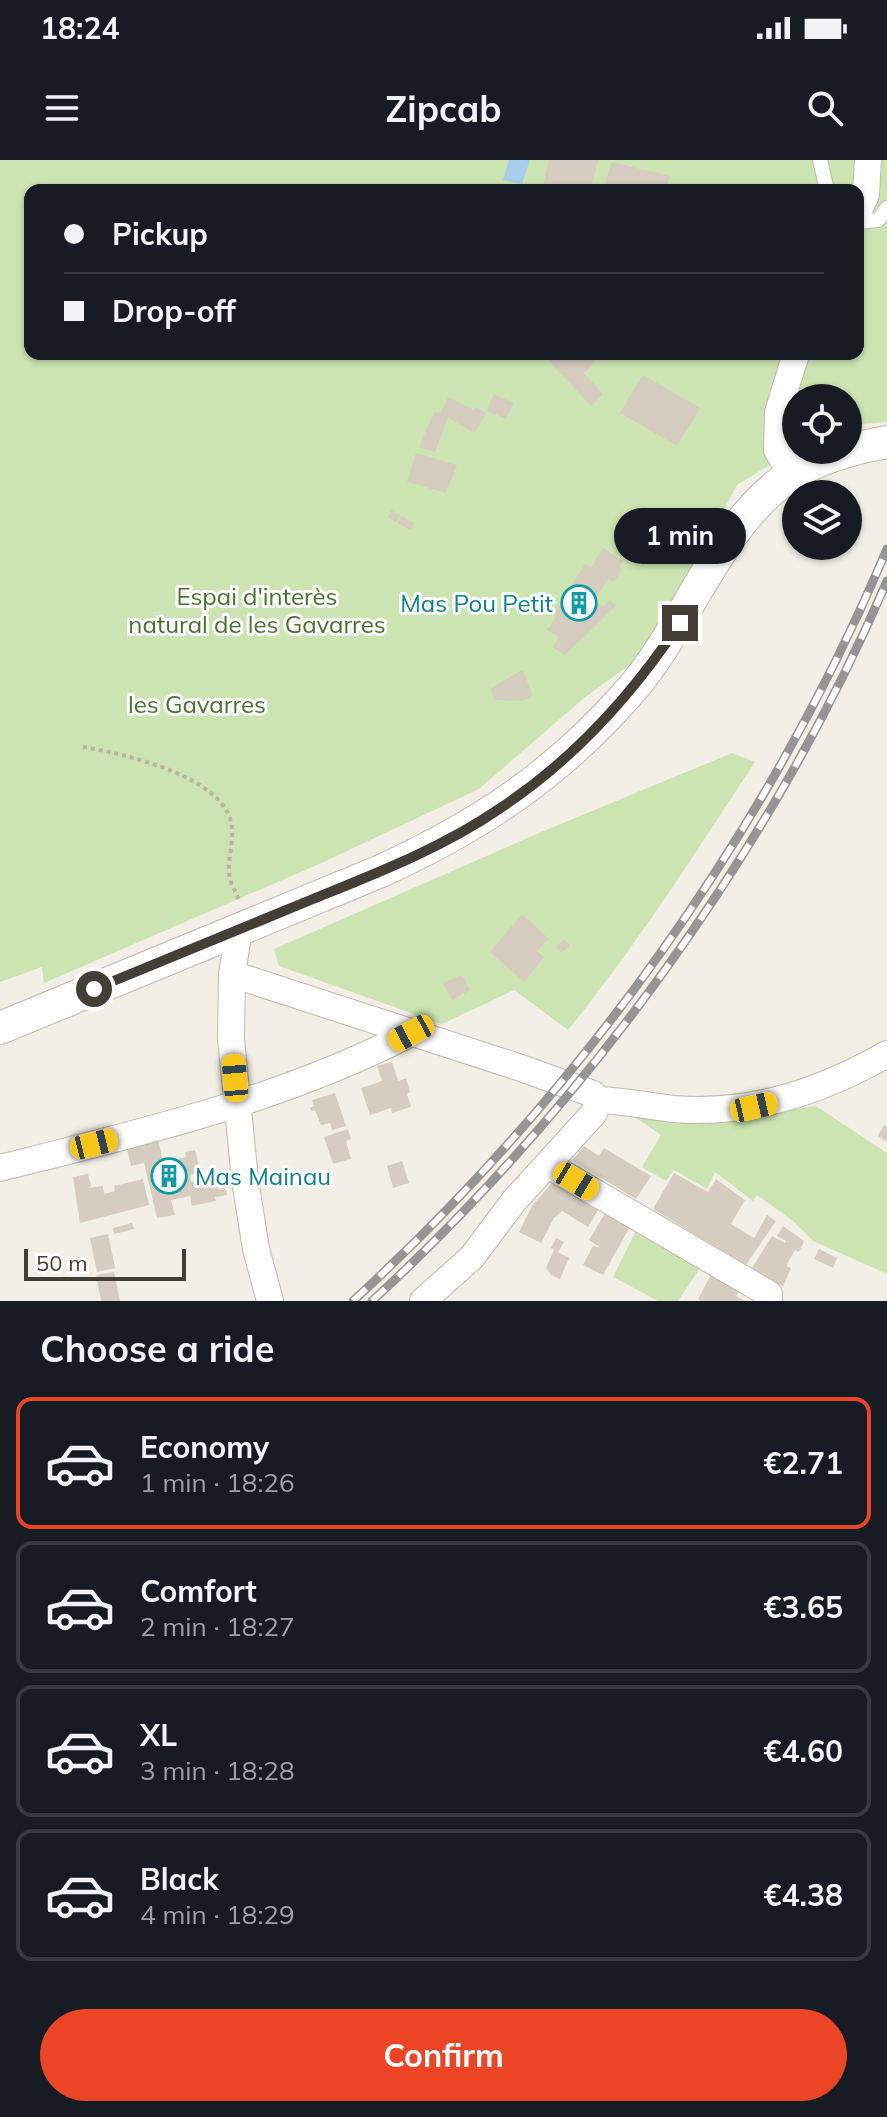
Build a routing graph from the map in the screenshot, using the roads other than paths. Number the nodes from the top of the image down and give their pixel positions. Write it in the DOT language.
graph roads {
  1 [pos="820,160"];
  2 [pos="868,160"];
  3 [pos="826,184"];
  4 [pos="864,199"];
  5 [pos="887,208"];
  6 [pos="864,221"];
  7 [pos="794,360"];
  8 [pos="887,442"];
  9 [pos="792,475"];
  10 [pos="239,929"];
  11 [pos="232,974"];
  12 [pos="0,1028"];
  13 [pos="411,1033"];
  14 [pos="887,1054"];
  15 [pos="599,1100"];
  16 [pos="237,1103"];
  17 [pos="548,1165"];
  18 [pos="0,1168"];
  19 [pos="270,1301"];
  20 [pos="423,1301"];
  21 [pos="769,1301"];
  1 -- 3 [label="lane"];
  2 -- 4 [label="street"];
  5 -- 6 [label="lane"];
  7 -- 9 [label="street"];
  8 -- 9 [label="street"];
  9 -- 10 [label="street"];
  10 -- 11 [label="street"];
  10 -- 12 [label="street"];
  11 -- 13 [label="street"];
  11 -- 16 [label="street"];
  13 -- 15 [label="street"];
  13 -- 16 [label="street"];
  14 -- 15 [label="street"];
  15 -- 17 [label="street"];
  16 -- 18 [label="street"];
  16 -- 19 [label="street"];
  17 -- 20 [label="street"];
  17 -- 21 [label="street"];
}
